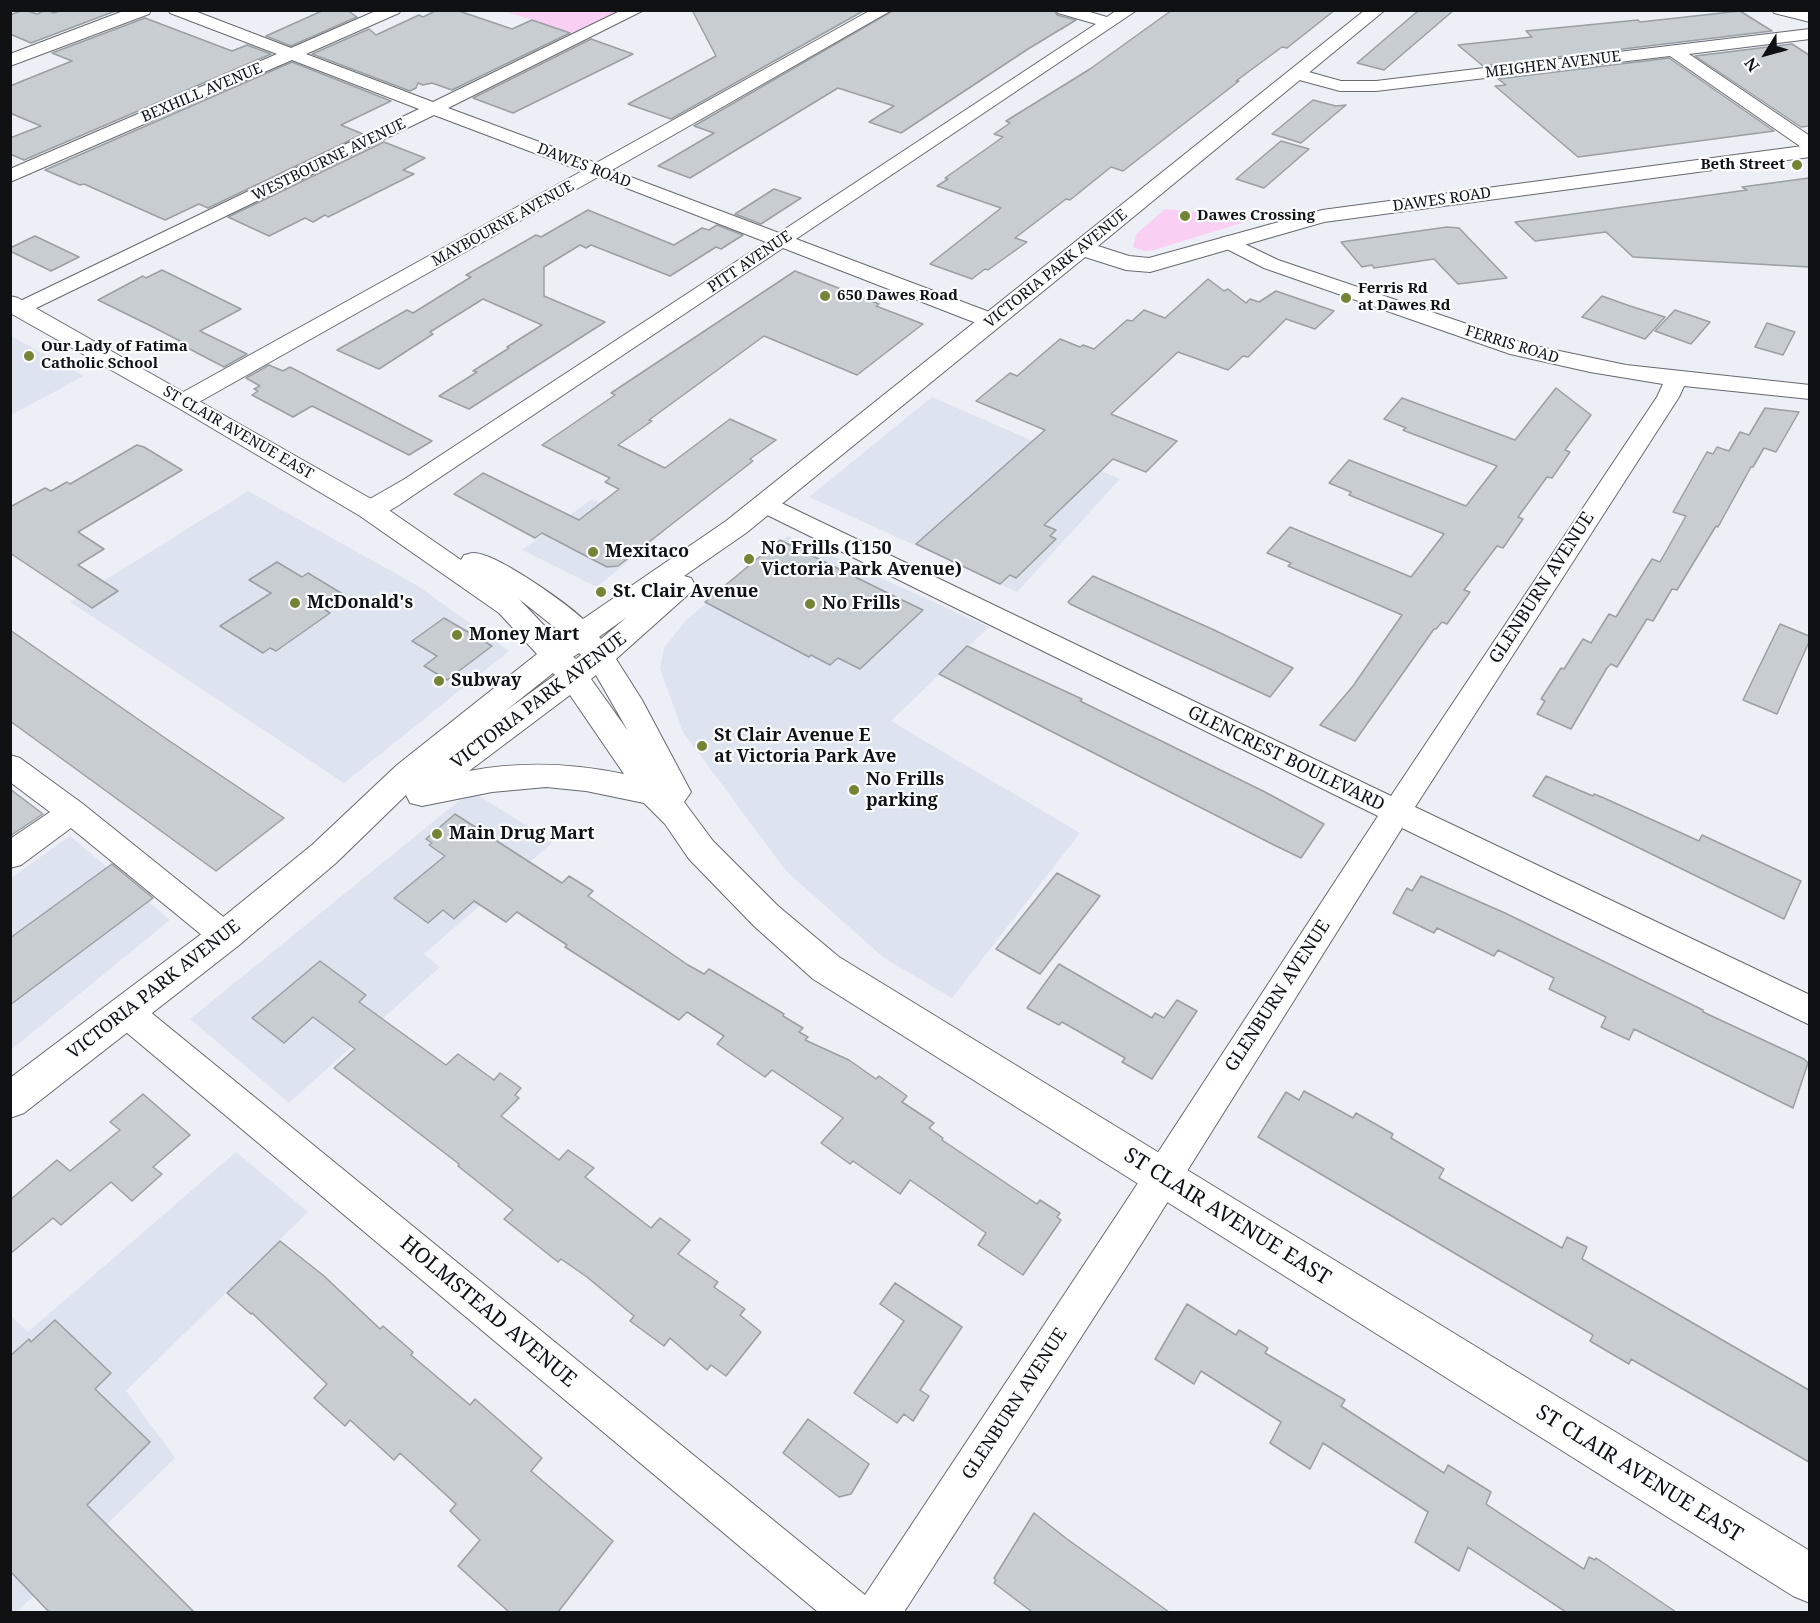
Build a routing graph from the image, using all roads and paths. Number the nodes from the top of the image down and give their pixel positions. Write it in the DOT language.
graph roads {
  1 [pos="143,10"];
  2 [pos="176,10"];
  3 [pos="393,10"];
  4 [pos="636,10"];
  5 [pos="884,10"];
  6 [pos="1064,10"];
  7 [pos="1129,10"];
  8 [pos="1377,10"];
  9 [pos="1780,10"];
  10 [pos="1809,17"];
  11 [pos="1109,23"];
  12 [pos="1809,34"];
  13 [pos="1674,51"];
  14 [pos="291,54"];
  15 [pos="10,61"];
  16 [pos="1298,74"];
  17 [pos="435,109"];
  18 [pos="1809,145"];
  19 [pos="1809,151"];
  20 [pos="598,171"];
  21 [pos="10,176"];
  22 [pos="781,240"];
  23 [pos="1228,242"];
  24 [pos="1082,248"];
  25 [pos="16,305"];
  26 [pos="992,321"];
  27 [pos="1676,379"];
  28 [pos="1809,392"];
  29 [pos="184,401"];
  30 [pos="764,504"];
  31 [pos="370,510"];
  32 [pos="577,656"];
  33 [pos="10,766"];
  34 [pos="412,797"];
  35 [pos="665,804"];
  36 [pos="1396,811"];
  37 [pos="72,812"];
  38 [pos="324,854"];
  39 [pos="10,856"];
  40 [pos="225,936"];
  41 [pos="1809,1011"];
  42 [pos="126,1012"];
  43 [pos="10,1101"];
  44 [pos="1162,1177"];
  45 [pos="1809,1579"];
  46 [pos="851,1612"];
  47 [pos="879,1612"];
  1 -- 15 [label="main road"];
  2 -- 14 [label="street, DAWES ROAD"];
  3 -- 14 [label="street, BEXHILL AVENUE"];
  4 -- 17 [label="street, WESTBOURNE AVENUE"];
  5 -- 20 [label="street, MAYBOURNE AVENUE"];
  6 -- 11 [label="street"];
  7 -- 11 [label="street, PITT AVENUE"];
  8 -- 16 [label="main road, VICTORIA PARK AVENUE"];
  9 -- 10 [label="street"];
  11 -- 22 [label="street, PITT AVENUE"];
  12 -- 13 [label="street, MEIGHEN AVENUE"];
  13 -- 16 [label="street, MEIGHEN AVENUE"];
  13 -- 18 [label="street"];
  14 -- 17 [label="street, DAWES ROAD"];
  14 -- 21 [label="street, BEXHILL AVENUE"];
  16 -- 24 [label="main road, VICTORIA PARK AVENUE"];
  17 -- 20 [label="street, DAWES ROAD"];
  17 -- 25 [label="street, WESTBOURNE AVENUE"];
  19 -- 23 [label="main road, DAWES ROAD"];
  20 -- 22 [label="street, DAWES ROAD"];
  20 -- 29 [label="street, MAYBOURNE AVENUE"];
  22 -- 26 [label="street, DAWES ROAD"];
  22 -- 31 [label="street, PITT AVENUE"];
  23 -- 24 [label="main road, DAWES ROAD"];
  23 -- 27 [label="street, FERRIS ROAD"];
  24 -- 26 [label="main road, VICTORIA PARK AVENUE"];
  25 -- 29 [label="main road, ST CLAIR AVENUE EAST"];
  26 -- 30 [label="main road, VICTORIA PARK AVENUE"];
  27 -- 28 [label="street, FERRIS ROAD"];
  27 -- 36 [label="street, GLENBURN AVENUE"];
  29 -- 31 [label="main road, ST CLAIR AVENUE EAST"];
  30 -- 32 [label="main road, VICTORIA PARK AVENUE"];
  30 -- 36 [label="street, GLENCREST BOULEVARD"];
  31 -- 32 [label="main road, ST CLAIR AVENUE EAST"];
  32 -- 34 [label="main road, VICTORIA PARK AVENUE"];
  32 -- 35 [label="main road, ST CLAIR AVENUE EAST"];
  32 -- 38 [label="main road, VICTORIA PARK AVENUE"];
  33 -- 37 [label="street"];
  34 -- 35 [label="main road"];
  34 -- 38 [label="main road, VICTORIA PARK AVENUE"];
  35 -- 44 [label="main road, ST CLAIR AVENUE EAST"];
  36 -- 41 [label="street, GLENCREST BOULEVARD"];
  36 -- 44 [label="street, GLENBURN AVENUE"];
  37 -- 39 [label="street"];
  37 -- 40 [label="street"];
  38 -- 40 [label="main road, VICTORIA PARK AVENUE"];
  40 -- 42 [label="main road, VICTORIA PARK AVENUE"];
  42 -- 43 [label="main road, VICTORIA PARK AVENUE"];
  42 -- 46 [label="street, HOLMSTEAD AVENUE"];
  44 -- 45 [label="main road, ST CLAIR AVENUE EAST"];
  44 -- 47 [label="street, GLENBURN AVENUE"];
}
